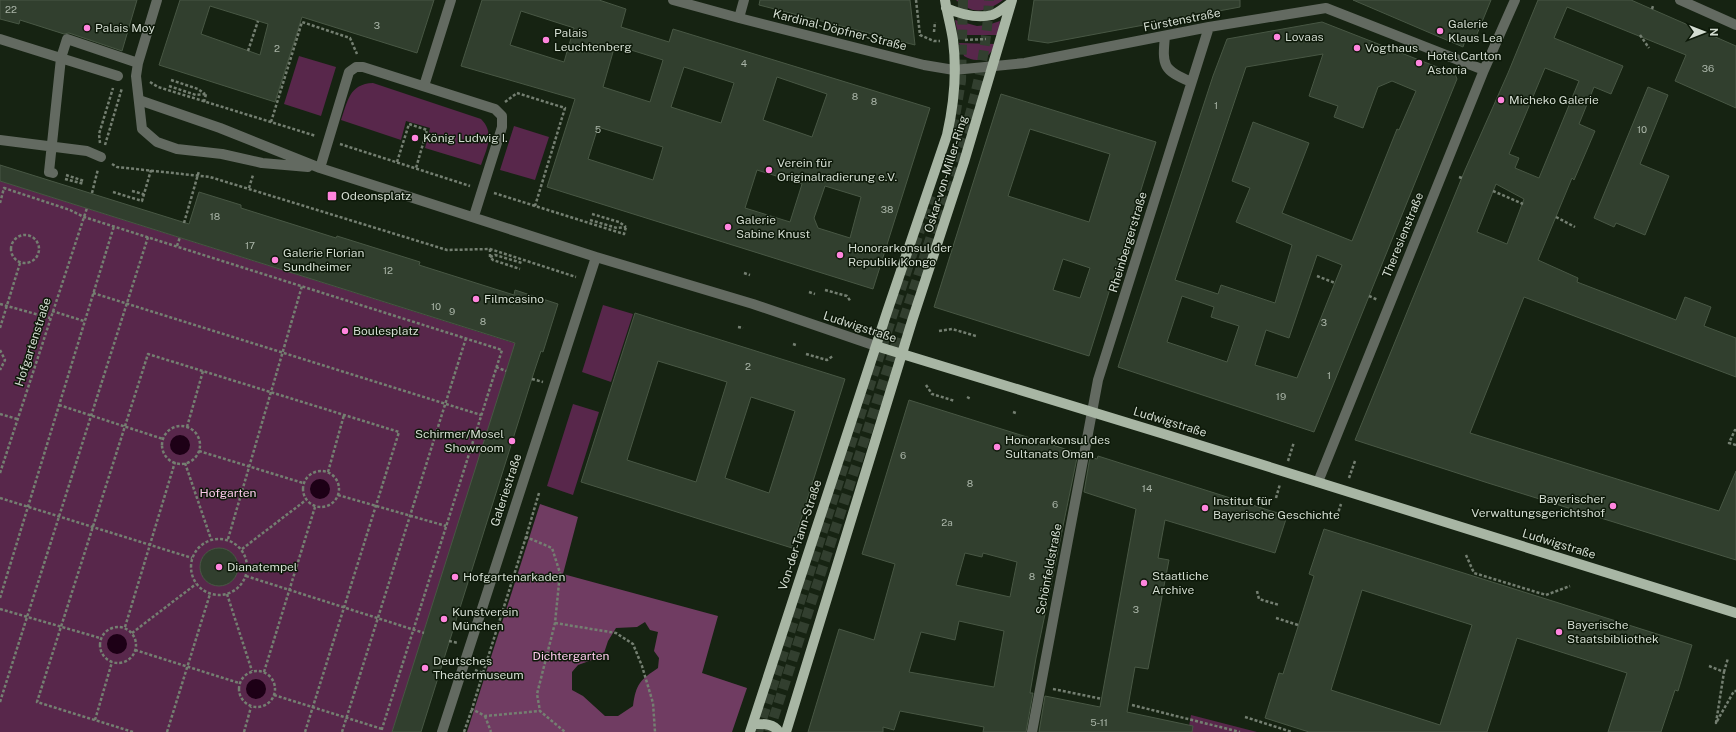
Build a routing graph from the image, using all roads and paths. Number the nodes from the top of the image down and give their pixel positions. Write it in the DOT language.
graph roads {
  1 [pos="157,0"];
  2 [pos="451,0"];
  3 [pos="673,0"];
  4 [pos="744,0"];
  5 [pos="916,0"];
  6 [pos="1514,0"];
  7 [pos="1680,0"];
  8 [pos="1011,2"];
  9 [pos="946,4"];
  10 [pos="739,18"];
  11 [pos="258,21"];
  12 [pos="1736,24"];
  13 [pos="1209,27"];
  14 [pos="1166,36"];
  15 [pos="1640,36"];
  16 [pos="0,39"];
  17 [pos="1002,39"];
  18 [pos="953,40"];
  19 [pos="1649,48"];
  20 [pos="248,51"];
  21 [pos="63,53"];
  22 [pos="138,63"];
  23 [pos="993,66"];
  24 [pos="363,67"];
  25 [pos="954,70"];
  26 [pos="1484,70"];
  27 [pos="118,76"];
  28 [pos="136,76"];
  29 [pos="171,80"];
  30 [pos="1192,82"];
  31 [pos="123,86"];
  32 [pos="169,86"];
  33 [pos="424,86"];
  34 [pos="206,94"];
  35 [pos="139,100"];
  36 [pos="204,102"];
  37 [pos="494,109"];
  38 [pos="271,123"];
  39 [pos="0,140"];
  40 [pos="329,140"];
  41 [pos="52,147"];
  42 [pos="101,157"];
  43 [pos="397,162"];
  44 [pos="320,168"];
  45 [pos="416,168"];
  46 [pos="151,170"];
  47 [pos="199,171"];
  48 [pos="53,173"];
  49 [pos="199,175"];
  50 [pos="253,175"];
  51 [pos="64,177"];
  52 [pos="84,183"];
  53 [pos="249,188"];
  54 [pos="482,190"];
  55 [pos="132,191"];
  56 [pos="113,192"];
  57 [pos="1493,192"];
  58 [pos="92,193"];
  59 [pos="141,201"];
  60 [pos="0,203"];
  61 [pos="1523,204"];
  62 [pos="535,206"];
  63 [pos="87,208"];
  64 [pos="592,214"];
  65 [pos="474,216"];
  66 [pos="84,217"];
  67 [pos="1556,217"];
  68 [pos="590,220"];
  69 [pos="184,222"];
  70 [pos="114,226"];
  71 [pos="626,227"];
  72 [pos="1575,227"];
  73 [pos="148,237"];
  74 [pos="180,237"];
  75 [pos="177,246"];
  76 [pos="490,249"];
  77 [pos="490,257"];
  78 [pos="596,257"];
  79 [pos="20,263"];
  80 [pos="522,263"];
  81 [pos="520,269"];
  82 [pos="744,273"];
  83 [pos="750,275"];
  84 [pos="1316,276"];
  85 [pos="588,281"];
  86 [pos="1335,283"];
  87 [pos="302,286"];
  88 [pos="826,290"];
  89 [pos="809,292"];
  90 [pos="93,294"];
  91 [pos="815,294"];
  92 [pos="851,302"];
  93 [pos="0,304"];
  94 [pos="127,304"];
  95 [pos="7,306"];
  96 [pos="52,311"];
  97 [pos="50,318"];
  98 [pos="84,321"];
  99 [pos="738,327"];
  100 [pos="0,328"];
  101 [pos="743,328"];
  102 [pos="940,331"];
  103 [pos="976,336"];
  104 [pos="466,338"];
  105 [pos="876,346"];
  106 [pos="0,350"];
  107 [pos="282,354"];
  108 [pos="806,354"];
  109 [pos="902,354"];
  110 [pos="833,356"];
  111 [pos="496,367"];
  112 [pos="0,370"];
  113 [pos="203,371"];
  114 [pos="506,371"];
  115 [pos="926,384"];
  116 [pos="271,392"];
  117 [pos="968,397"];
  118 [pos="971,399"];
  119 [pos="955,401"];
  120 [pos="446,404"];
  121 [pos="59,405"];
  122 [pos="1091,411"];
  123 [pos="0,414"];
  124 [pos="91,415"];
  125 [pos="344,415"];
  126 [pos="481,415"];
  127 [pos="17,419"];
  128 [pos="125,426"];
  129 [pos="187,427"];
  130 [pos="1736,430"];
  131 [pos="163,439"];
  132 [pos="1736,445"];
  133 [pos="199,451"];
  134 [pos="175,462"];
  135 [pos="184,463"];
  136 [pos="249,466"];
  137 [pos="328,472"];
  138 [pos="0,473"];
  139 [pos="1318,482"];
  140 [pos="303,483"];
  141 [pos="539,493"];
  142 [pos="338,495"];
  143 [pos="0,498"];
  144 [pos="306,500"];
  145 [pos="28,506"];
  146 [pos="315,507"];
  147 [pos="376,507"];
  148 [pos="59,516"];
  149 [pos="410,517"];
  150 [pos="446,526"];
  151 [pos="93,527"];
  152 [pos="526,537"];
  153 [pos="211,539"];
  154 [pos="228,539"];
  155 [pos="150,545"];
  156 [pos="242,549"];
  157 [pos="1466,555"];
  158 [pos="192,558"];
  159 [pos="246,576"];
  160 [pos="196,584"];
  161 [pos="1570,586"];
  162 [pos="289,589"];
  163 [pos="1257,591"];
  164 [pos="210,594"];
  165 [pos="227,594"];
  166 [pos="0,598"];
  167 [pos="1280,606"];
  168 [pos="344,607"];
  169 [pos="0,609"];
  170 [pos="1736,613"];
  171 [pos="27,617"];
  172 [pos="378,618"];
  173 [pos="1276,618"];
  174 [pos="555,623"];
  175 [pos="1298,625"];
  176 [pos="125,627"];
  177 [pos="61,628"];
  178 [pos="413,629"];
  179 [pos="424,632"];
  180 [pos="132,633"];
  181 [pos="100,638"];
  182 [pos="135,650"];
  183 [pos="1728,658"];
  184 [pos="112,662"];
  185 [pos="1709,666"];
  186 [pos="188,667"];
  187 [pos="463,667"];
  188 [pos="252,671"];
  189 [pos="264,672"];
  190 [pos="1724,672"];
  191 [pos="483,673"];
  192 [pos="239,683"];
  193 [pos="1040,686"];
  194 [pos="1736,692"];
  195 [pos="274,695"];
  196 [pos="1102,699"];
  197 [pos="0,702"];
  198 [pos="1132,705"];
  199 [pos="251,706"];
  200 [pos="314,706"];
  201 [pos="472,709"];
  202 [pos="540,710"];
  203 [pos="486,716"];
  204 [pos="347,717"];
  205 [pos="1245,717"];
  206 [pos="95,720"];
  207 [pos="752,728"];
  208 [pos="381,730"];
  209 [pos="133,732"];
  210 [pos="168,732"];
  211 [pos="244,732"];
  212 [pos="305,732"];
  213 [pos="342,732"];
  214 [pos="442,732"];
  215 [pos="464,732"];
  216 [pos="491,732"];
  217 [pos="564,732"];
  218 [pos="655,732"];
  219 [pos="779,732"];
  220 [pos="786,732"];
  221 [pos="1032,732"];
  222 [pos="1240,732"];
  223 [pos="1292,732"];
  1 -- 22 [label="street"];
  2 -- 33 [label="street"];
  3 -- 10 [label="street, Kardinal-Döpfner-Straße"];
  4 -- 10 [label="street"];
  5 -- 18 [label="path"];
  6 -- 26 [label="street, Theresienstraße"];
  7 -- 12 [label="street"];
  8 -- 9 [label="main road"];
  8 -- 17 [label="main road, Oskar-von-Miller-Ring"];
  9 -- 18 [label="main road, Oskar-von-Miller-Ring"];
  10 -- 25 [label="street, Kardinal-Döpfner-Straße"];
  11 -- 20 [label="path"];
  13 -- 14 [label="street, Fürstenstraße"];
  13 -- 26 [label="street, Fürstenstraße"];
  13 -- 30 [label="street, Rheinbergerstraße"];
  14 -- 23 [label="street, Fürstenstraße"];
  14 -- 30 [label="street"];
  15 -- 19 [label="path"];
  16 -- 21 [label="street"];
  17 -- 18 [label="path"];
  17 -- 23 [label="main road, Oskar-von-Miller-Ring"];
  18 -- 25 [label="main road, Oskar-von-Miller-Ring"];
  21 -- 22 [label="street"];
  21 -- 27 [label="street"];
  21 -- 41 [label="street"];
  22 -- 28 [label="street"];
  23 -- 25 [label="street, Kardinal-Döpfner-Straße"];
  23 -- 109 [label="main road, Oskar-von-Miller-Ring"];
  24 -- 33 [label="street"];
  24 -- 38 [label="path"];
  24 -- 40 [label="street"];
  25 -- 105 [label="main road, Oskar-von-Miller-Ring"];
  26 -- 139 [label="street, Theresienstraße"];
  27 -- 42 [label="path"];
  28 -- 35 [label="street"];
  28 -- 36 [label="path"];
  29 -- 34 [label="path"];
  30 -- 122 [label="street, Rheinbergerstraße"];
  31 -- 42 [label="path"];
  32 -- 34 [label="path"];
  33 -- 37 [label="street"];
  34 -- 36 [label="path"];
  35 -- 44 [label="street"];
  35 -- 44 [label="street"];
  36 -- 38 [label="path"];
  37 -- 54 [label="street"];
  37 -- 62 [label="path"];
  38 -- 40 [label="path"];
  39 -- 41 [label="street"];
  40 -- 43 [label="path"];
  40 -- 44 [label="street"];
  41 -- 42 [label="street"];
  41 -- 48 [label="street"];
  42 -- 46 [label="path"];
  42 -- 58 [label="path"];
  43 -- 45 [label="path"];
  43 -- 45 [label="path"];
  44 -- 65 [label="street"];
  45 -- 54 [label="path"];
  46 -- 49 [label="path"];
  46 -- 59 [label="path"];
  47 -- 49 [label="path"];
  49 -- 53 [label="path"];
  49 -- 69 [label="path"];
  50 -- 53 [label="path"];
  51 -- 52 [label="path"];
  53 -- 76 [label="path"];
  54 -- 62 [label="path"];
  54 -- 65 [label="street"];
  55 -- 59 [label="path"];
  56 -- 59 [label="path"];
  57 -- 61 [label="path"];
  60 -- 66 [label="path"];
  62 -- 71 [label="path"];
  63 -- 66 [label="path, Hofgartenstraße"];
  64 -- 71 [label="path"];
  65 -- 78 [label="street"];
  66 -- 70 [label="path"];
  66 -- 96 [label="path, Hofgartenstraße"];
  67 -- 72 [label="path"];
  68 -- 71 [label="path"];
  70 -- 73 [label="path"];
  70 -- 90 [label="path"];
  73 -- 75 [label="path"];
  73 -- 94 [label="path"];
  74 -- 75 [label="path"];
  75 -- 87 [label="path"];
  76 -- 77 [label="path"];
  76 -- 85 [label="path"];
  77 -- 80 [label="path"];
  77 -- 81 [label="path"];
  78 -- 85 [label="street, Galeriestraße"];
  78 -- 105 [label="street, Ludwigstraße"];
  79 -- 79 [label="path"];
  79 -- 95 [label="path"];
  82 -- 83 [label="path"];
  84 -- 86 [label="path"];
  85 -- 187 [label="street, Galeriestraße"];
  87 -- 104 [label="path"];
  87 -- 107 [label="path"];
  88 -- 92 [label="path"];
  89 -- 91 [label="path"];
  90 -- 94 [label="path"];
  90 -- 98 [label="path"];
  93 -- 95 [label="path"];
  94 -- 107 [label="path"];
  94 -- 124 [label="path"];
  95 -- 97 [label="path"];
  95 -- 100 [label="path"];
  96 -- 97 [label="path, Hofgartenstraße"];
  96 -- 98 [label="path"];
  97 -- 127 [label="path, Hofgartenstraße"];
  98 -- 121 [label="path"];
  99 -- 101 [label="path"];
  102 -- 103 [label="path"];
  104 -- 111 [label="path"];
  104 -- 120 [label="path"];
  105 -- 109 [label="main road, Ludwigstraße"];
  105 -- 207 [label="main road, Von-der-Tann-Straße"];
  106 -- 112 [label="path"];
  107 -- 116 [label="path"];
  107 -- 120 [label="path"];
  108 -- 110 [label="path"];
  109 -- 122 [label="main road, Ludwigstraße"];
  109 -- 220 [label="main road"];
  111 -- 114 [label="path"];
  111 -- 126 [label="path"];
  113 -- 116 [label="path"];
  113 -- 128 [label="path"];
  113 -- 129 [label="path"];
  115 -- 119 [label="path"];
  116 -- 125 [label="path"];
  116 -- 136 [label="path"];
  117 -- 118 [label="path"];
  120 -- 126 [label="path"];
  120 -- 149 [label="path"];
  121 -- 124 [label="path"];
  121 -- 145 [label="path"];
  122 -- 139 [label="main road, Ludwigstraße"];
  122 -- 193 [label="street, Schönfeldstraße"];
  123 -- 127 [label="path"];
  124 -- 128 [label="path"];
  124 -- 148 [label="path"];
  125 -- 137 [label="path"];
  125 -- 147 [label="path"];
  126 -- 150 [label="path"];
  127 -- 138 [label="path, Hofgartenstraße"];
  128 -- 131 [label="path"];
  128 -- 151 [label="path"];
  129 -- 131 [label="path"];
  129 -- 133 [label="path"];
  130 -- 132 [label="path"];
  131 -- 134 [label="path"];
  133 -- 135 [label="path"];
  133 -- 136 [label="path"];
  134 -- 135 [label="path"];
  134 -- 155 [label="path"];
  135 -- 153 [label="path"];
  136 -- 140 [label="path"];
  136 -- 154 [label="path"];
  137 -- 140 [label="path"];
  137 -- 142 [label="path"];
  139 -- 170 [label="main road, Ludwigstraße"];
  140 -- 144 [label="path"];
  141 -- 152 [label="path"];
  142 -- 146 [label="path"];
  142 -- 147 [label="path"];
  143 -- 145 [label="path"];
  144 -- 146 [label="path"];
  144 -- 156 [label="path"];
  145 -- 148 [label="path"];
  145 -- 166 [label="path"];
  146 -- 162 [label="path"];
  147 -- 149 [label="path"];
  147 -- 168 [label="path"];
  148 -- 151 [label="path"];
  148 -- 171 [label="path"];
  149 -- 150 [label="path"];
  149 -- 172 [label="path"];
  150 -- 178 [label="path"];
  151 -- 155 [label="path"];
  151 -- 177 [label="path"];
  152 -- 174 [label="path"];
  152 -- 191 [label="path"];
  153 -- 154 [label="path"];
  153 -- 158 [label="path"];
  154 -- 156 [label="path"];
  155 -- 158 [label="path"];
  155 -- 176 [label="path"];
  156 -- 159 [label="path"];
  157 -- 161 [label="path"];
  158 -- 160 [label="path"];
  159 -- 162 [label="path"];
  159 -- 165 [label="path"];
  160 -- 164 [label="path"];
  160 -- 180 [label="path"];
  162 -- 168 [label="path"];
  162 -- 189 [label="path"];
  163 -- 167 [label="path"];
  164 -- 165 [label="path"];
  164 -- 186 [label="path"];
  165 -- 188 [label="path"];
  168 -- 172 [label="path"];
  168 -- 200 [label="path"];
  169 -- 171 [label="path"];
  171 -- 177 [label="path"];
  171 -- 197 [label="path"];
  172 -- 178 [label="path"];
  172 -- 204 [label="path"];
  173 -- 175 [label="path"];
  174 -- 202 [label="path"];
  174 -- 218 [label="path"];
  176 -- 180 [label="path"];
  176 -- 181 [label="path"];
  177 -- 181 [label="path"];
  177 -- 206 [label="path"];
  178 -- 179 [label="path"];
  178 -- 208 [label="path"];
  180 -- 182 [label="path"];
  181 -- 184 [label="path"];
  182 -- 184 [label="path"];
  182 -- 186 [label="path"];
  183 -- 190 [label="path"];
  184 -- 206 [label="path"];
  185 -- 190 [label="path"];
  186 -- 192 [label="path"];
  186 -- 210 [label="path"];
  187 -- 191 [label="path"];
  187 -- 214 [label="street, Galeriestraße"];
  188 -- 189 [label="path"];
  188 -- 192 [label="path"];
  189 -- 195 [label="path"];
  190 -- 194 [label="path"];
  191 -- 201 [label="path"];
  192 -- 199 [label="path"];
  193 -- 196 [label="path"];
  193 -- 221 [label="street, Schönfeldstraße"];
  195 -- 199 [label="path"];
  195 -- 200 [label="path"];
  198 -- 222 [label="path"];
  199 -- 211 [label="path"];
  200 -- 204 [label="path"];
  200 -- 212 [label="path"];
  201 -- 203 [label="path"];
  201 -- 215 [label="path"];
  202 -- 203 [label="path"];
  202 -- 217 [label="path"];
  203 -- 216 [label="path"];
  204 -- 208 [label="path"];
  204 -- 213 [label="path"];
  205 -- 223 [label="path"];
  206 -- 209 [label="path"];
  207 -- 219 [label="main road"];
}
